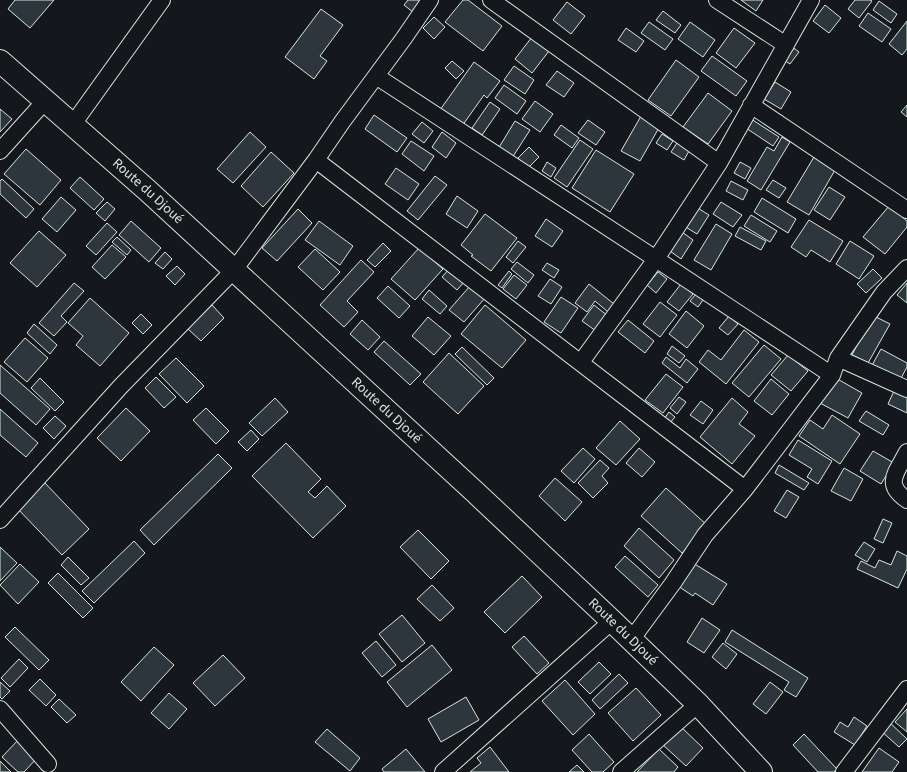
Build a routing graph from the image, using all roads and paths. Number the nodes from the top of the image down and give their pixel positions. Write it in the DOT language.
graph roads {
  1 [pos="162,0"];
  2 [pos="430,0"];
  3 [pos="491,0"];
  4 [pos="717,0"];
  5 [pos="811,0"];
  6 [pos="786,45"];
  7 [pos="0,61"];
  8 [pos="376,76"];
  9 [pos="46,100"];
  10 [pos="752,105"];
  11 [pos="73,124"];
  12 [pos="0,151"];
  13 [pos="316,160"];
  14 [pos="719,163"];
  15 [pos="907,210"];
  16 [pos="656,259"];
  17 [pos="907,268"];
  18 [pos="234,270"];
  19 [pos="838,358"];
  20 [pos="580,362"];
  21 [pos="832,375"];
  22 [pos="907,389"];
  23 [pos="907,452"];
  24 [pos="745,489"];
  25 [pos="907,500"];
  26 [pos="0,520"];
  27 [pos="612,621"];
  28 [pos="631,640"];
  29 [pos="907,689"];
  30 [pos="698,704"];
  31 [pos="0,709"];
  32 [pos="48,764"];
  33 [pos="757,771"];
  34 [pos="443,772"];
  35 [pos="621,772"];
  36 [pos="844,772"];
  1 -- 11 [label="street"];
  2 -- 8 [label="street"];
  3 -- 14 [label="street"];
  4 -- 6 [label="street"];
  5 -- 6 [label="street"];
  6 -- 10 [label="street"];
  7 -- 9 [label="main road, Route du Djoué"];
  8 -- 13 [label="street"];
  8 -- 16 [label="street"];
  9 -- 11 [label="main road, Route du Djoué"];
  9 -- 12 [label="street"];
  10 -- 14 [label="street"];
  10 -- 15 [label="street"];
  11 -- 18 [label="main road, Route du Djoué"];
  13 -- 18 [label="street"];
  13 -- 20 [label="street"];
  14 -- 16 [label="street"];
  16 -- 20 [label="street"];
  16 -- 21 [label="street"];
  17 -- 19 [label="street"];
  18 -- 26 [label="street"];
  18 -- 27 [label="main road, Route du Djoué"];
  19 -- 21 [label="street"];
  19 -- 22 [label="street"];
  20 -- 24 [label="street"];
  21 -- 24 [label="street"];
  23 -- 25 [label="street"];
  24 -- 28 [label="street"];
  27 -- 28 [label="main road, Route du Djoué"];
  27 -- 34 [label="street"];
  28 -- 30 [label="main road, Route du Djoué"];
  29 -- 36 [label="street"];
  30 -- 33 [label="main road, Route du Djoué"];
  30 -- 35 [label="street"];
  31 -- 32 [label="street"];
}
